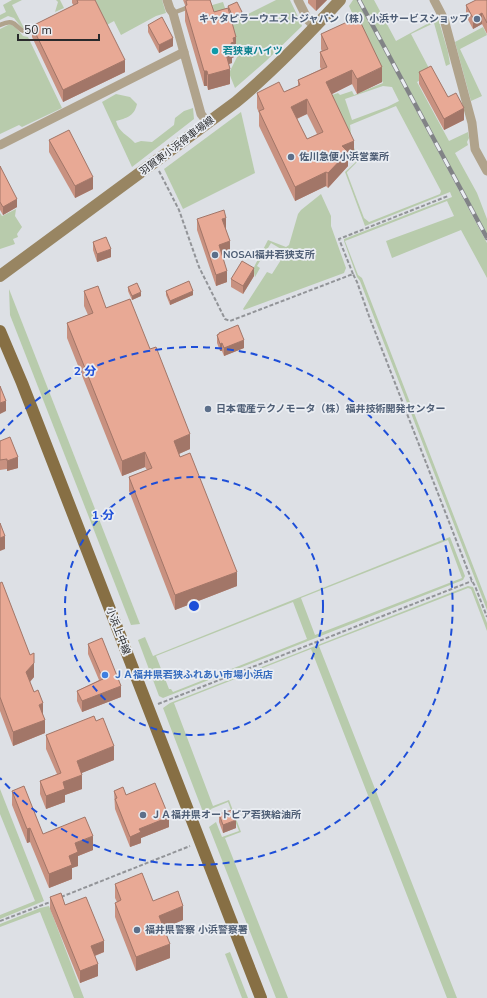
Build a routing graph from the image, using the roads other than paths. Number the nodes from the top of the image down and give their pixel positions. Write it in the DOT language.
graph roads {
  1 [pos="167,0"];
  2 [pos="298,0"];
  3 [pos="340,0"];
  4 [pos="434,0"];
  5 [pos="192,6"];
  6 [pos="173,13"];
  7 [pos="0,25"];
  8 [pos="43,25"];
  9 [pos="315,27"];
  10 [pos="184,52"];
  11 [pos="208,124"];
  12 [pos="0,145"];
  13 [pos="487,171"];
  14 [pos="0,276"];
  15 [pos="0,331"];
  16 [pos="261,998"];
  1 -- 6 [label="street"];
  2 -- 9 [label="street"];
  3 -- 9 [label="main road, 羽賀東小浜停車場線"];
  4 -- 13 [label="street"];
  5 -- 6 [label="lane"];
  6 -- 10 [label="street"];
  7 -- 8 [label="lane"];
  9 -- 11 [label="main road, 羽賀東小浜停車場線"];
  10 -- 11 [label="street"];
  10 -- 12 [label="street"];
  11 -- 14 [label="main road, 羽賀東小浜停車場線"];
  15 -- 16 [label="main road, 小浜上中線"];
}
